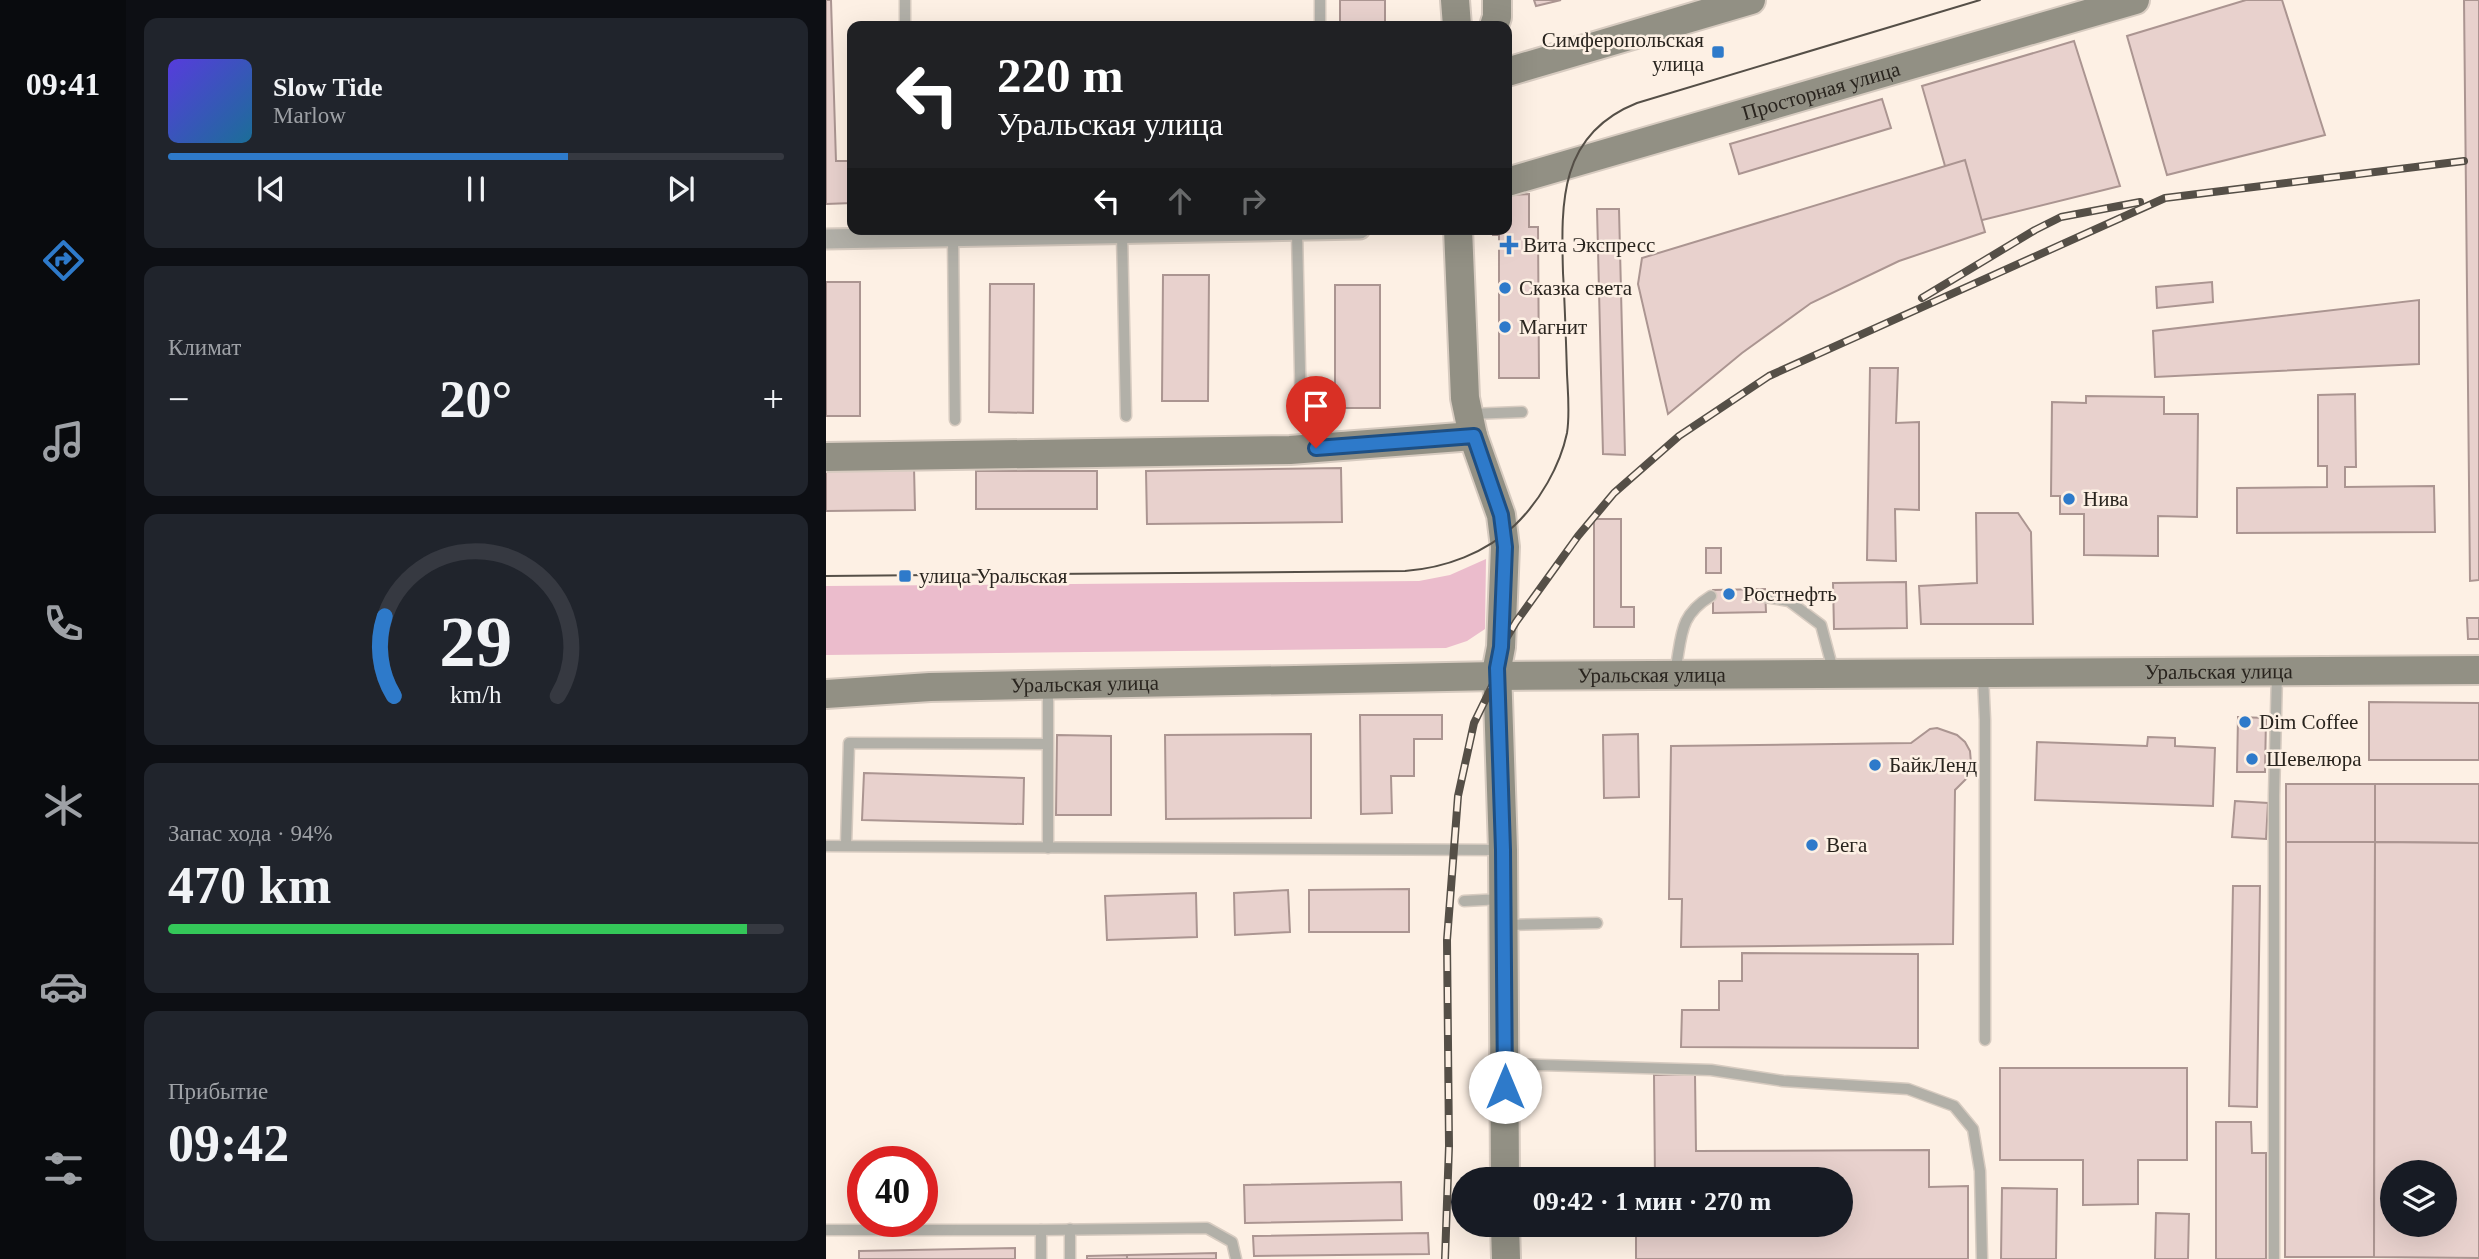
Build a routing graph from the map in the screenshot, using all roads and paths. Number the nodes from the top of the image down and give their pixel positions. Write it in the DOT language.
graph roads {
  1 [pos="905,0"];
  2 [pos="1320,0"];
  3 [pos="1455,0"];
  4 [pos="1497,0"];
  5 [pos="1751,0"];
  6 [pos="2135,0"];
  7 [pos="905,21"];
  8 [pos="1320,21"];
  9 [pos="1457,21"];
  10 [pos="1495,21"];
  11 [pos="1512,70"];
  12 [pos="1512,181"];
  13 [pos="974,235"];
  14 [pos="1122,235"];
  15 [pos="1297,235"];
  16 [pos="1458,235"];
  17 [pos="953,237"];
  18 [pos="826,239"];
  19 [pos="1522,412"];
  20 [pos="1126,416"];
  21 [pos="1301,416"];
  22 [pos="956,420"];
  23 [pos="1471,425"];
  24 [pos="826,457"];
  25 [pos="1712,596"];
  26 [pos="1765,597"];
  27 [pos="2479,662"];
  28 [pos="1832,666"];
  29 [pos="2277,666"];
  30 [pos="1676,667"];
  31 [pos="1983,668"];
  32 [pos="2479,670"];
  33 [pos="1497,672"];
  34 [pos="826,684"];
  35 [pos="1048,685"];
  36 [pos="826,694"];
  37 [pos="1047,744"];
  38 [pos="846,845"];
  39 [pos="826,846"];
  40 [pos="1048,848"];
  41 [pos="1503,850"];
  42 [pos="1464,901"];
  43 [pos="1504,912"];
  44 [pos="1597,923"];
  45 [pos="1985,1040"];
  46 [pos="1505,1064"];
  47 [pos="1505,1167"];
  48 [pos="1070,1229"];
  49 [pos="826,1230"];
  50 [pos="1041,1230"];
  51 [pos="1506,1237"];
  52 [pos="1041,1259"];
  53 [pos="1070,1259"];
  54 [pos="1237,1259"];
  55 [pos="1506,1259"];
  56 [pos="1982,1259"];
  57 [pos="2274,1259"];
  1 -- 7 [label="lane"];
  2 -- 8 [label="lane"];
  3 -- 9 [label="main road"];
  4 -- 10 [label="main road"];
  5 -- 11 [label="main road"];
  6 -- 12 [label="main road, Просторная улица"];
  13 -- 17 [label="street"];
  14 -- 20 [label="lane"];
  15 -- 21 [label="lane"];
  16 -- 23 [label="main road"];
  17 -- 18 [label="street"];
  17 -- 22 [label="lane"];
  19 -- 23 [label="lane"];
  23 -- 24 [label="main road"];
  23 -- 33 [label="main road"];
  25 -- 30 [label="lane"];
  26 -- 28 [label="lane"];
  27 -- 29 [label="main road, Уральская улица"];
  28 -- 30 [label="main road, Уральская улица"];
  28 -- 31 [label="main road, Уральская улица"];
  29 -- 31 [label="main road, Уральская улица"];
  29 -- 32 [label="main road, Уральская улица"];
  29 -- 57 [label="lane"];
  30 -- 33 [label="main road, Уральская улица"];
  31 -- 33 [label="main road, Уральская улица"];
  31 -- 45 [label="lane"];
  33 -- 34 [label="main road, Уральская улица"];
  33 -- 35 [label="main road, Уральская улица"];
  33 -- 41 [label="main road"];
  35 -- 36 [label="main road, Уральская улица"];
  35 -- 37 [label="lane"];
  37 -- 38 [label="lane"];
  37 -- 40 [label="lane"];
  38 -- 39 [label="lane"];
  38 -- 40 [label="lane"];
  40 -- 41 [label="lane"];
  41 -- 43 [label="main road"];
  42 -- 43 [label="lane"];
  43 -- 44 [label="lane"];
  43 -- 46 [label="main road"];
  46 -- 47 [label="main road"];
  46 -- 56 [label="lane"];
  48 -- 50 [label="lane"];
  48 -- 53 [label="lane"];
  48 -- 54 [label="lane"];
  49 -- 50 [label="lane"];
  50 -- 52 [label="lane"];
  51 -- 55 [label="main road"];
}
